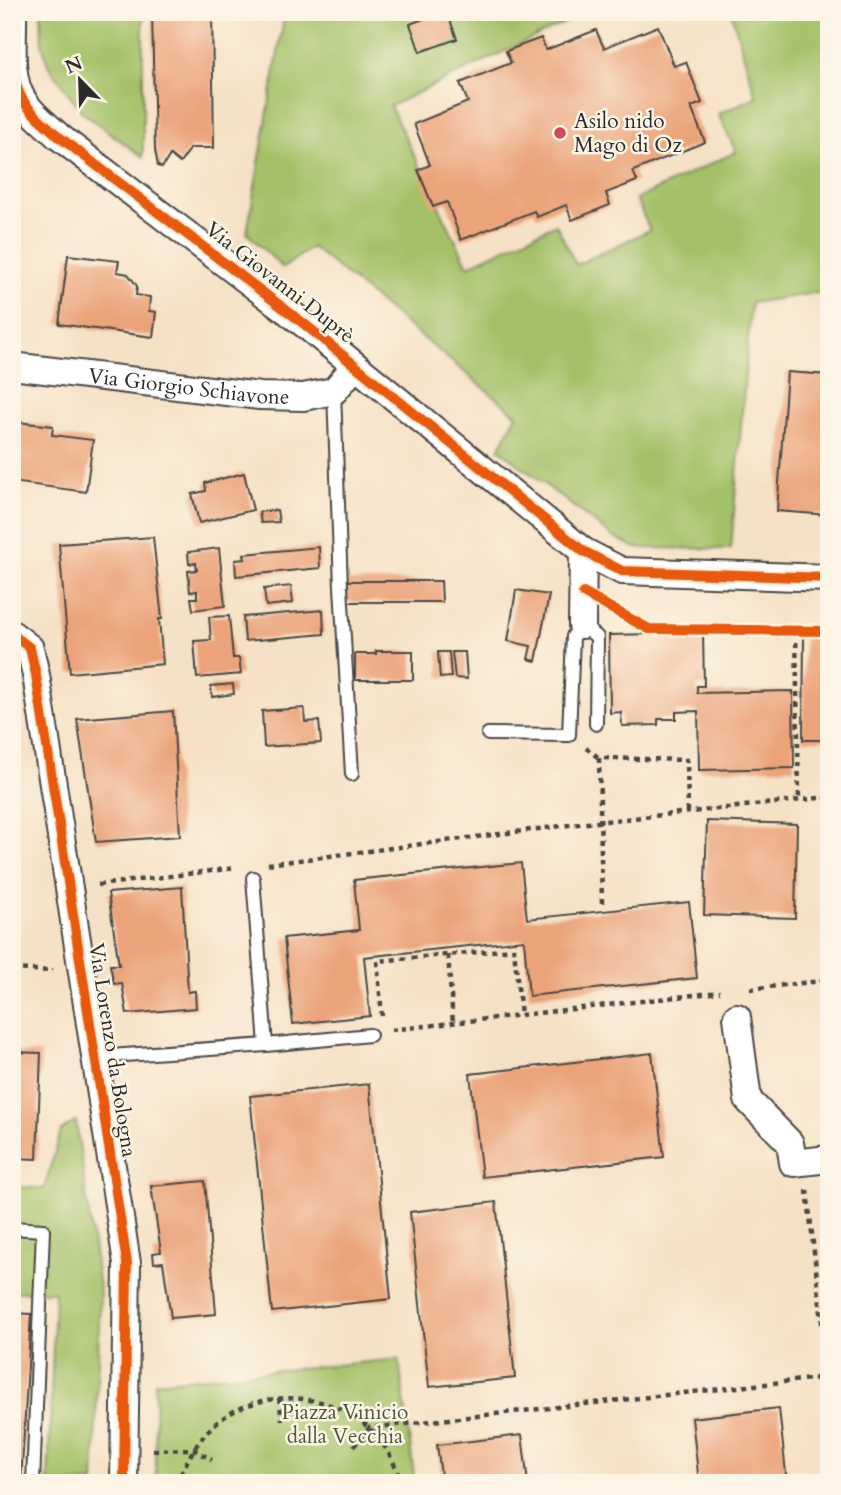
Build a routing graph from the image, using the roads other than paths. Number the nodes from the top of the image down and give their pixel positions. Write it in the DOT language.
graph roads {
  1 [pos="13,12"];
  2 [pos="12,366"];
  3 [pos="355,366"];
  4 [pos="334,391"];
  5 [pos="583,551"];
  6 [pos="829,578"];
  7 [pos="582,625"];
  8 [pos="12,634"];
  9 [pos="596,724"];
  10 [pos="488,734"];
  11 [pos="352,774"];
  12 [pos="253,878"];
  13 [pos="737,1017"];
  14 [pos="370,1035"];
  15 [pos="266,1045"];
  16 [pos="96,1057"];
  17 [pos="816,1160"];
  18 [pos="12,1228"];
  19 [pos="33,1483"];
  20 [pos="124,1483"];
  1 -- 3 [label="street, Via Giovanni Duprè"];
  2 -- 4 [label="street, Via Giorgio Schiavone"];
  3 -- 4 [label="street"];
  3 -- 5 [label="street, Via Giovanni Duprè"];
  4 -- 11 [label="lane"];
  5 -- 6 [label="street, Via Giovanni Duprè"];
  5 -- 7 [label="street"];
  7 -- 9 [label="lane"];
  7 -- 10 [label="lane"];
  8 -- 16 [label="street, Via Lorenzo da Bologna"];
  12 -- 15 [label="lane"];
  13 -- 17 [label="street"];
  14 -- 15 [label="lane"];
  15 -- 16 [label="lane"];
  16 -- 20 [label="street, Via Lorenzo da Bologna"];
  18 -- 19 [label="lane"];
}
